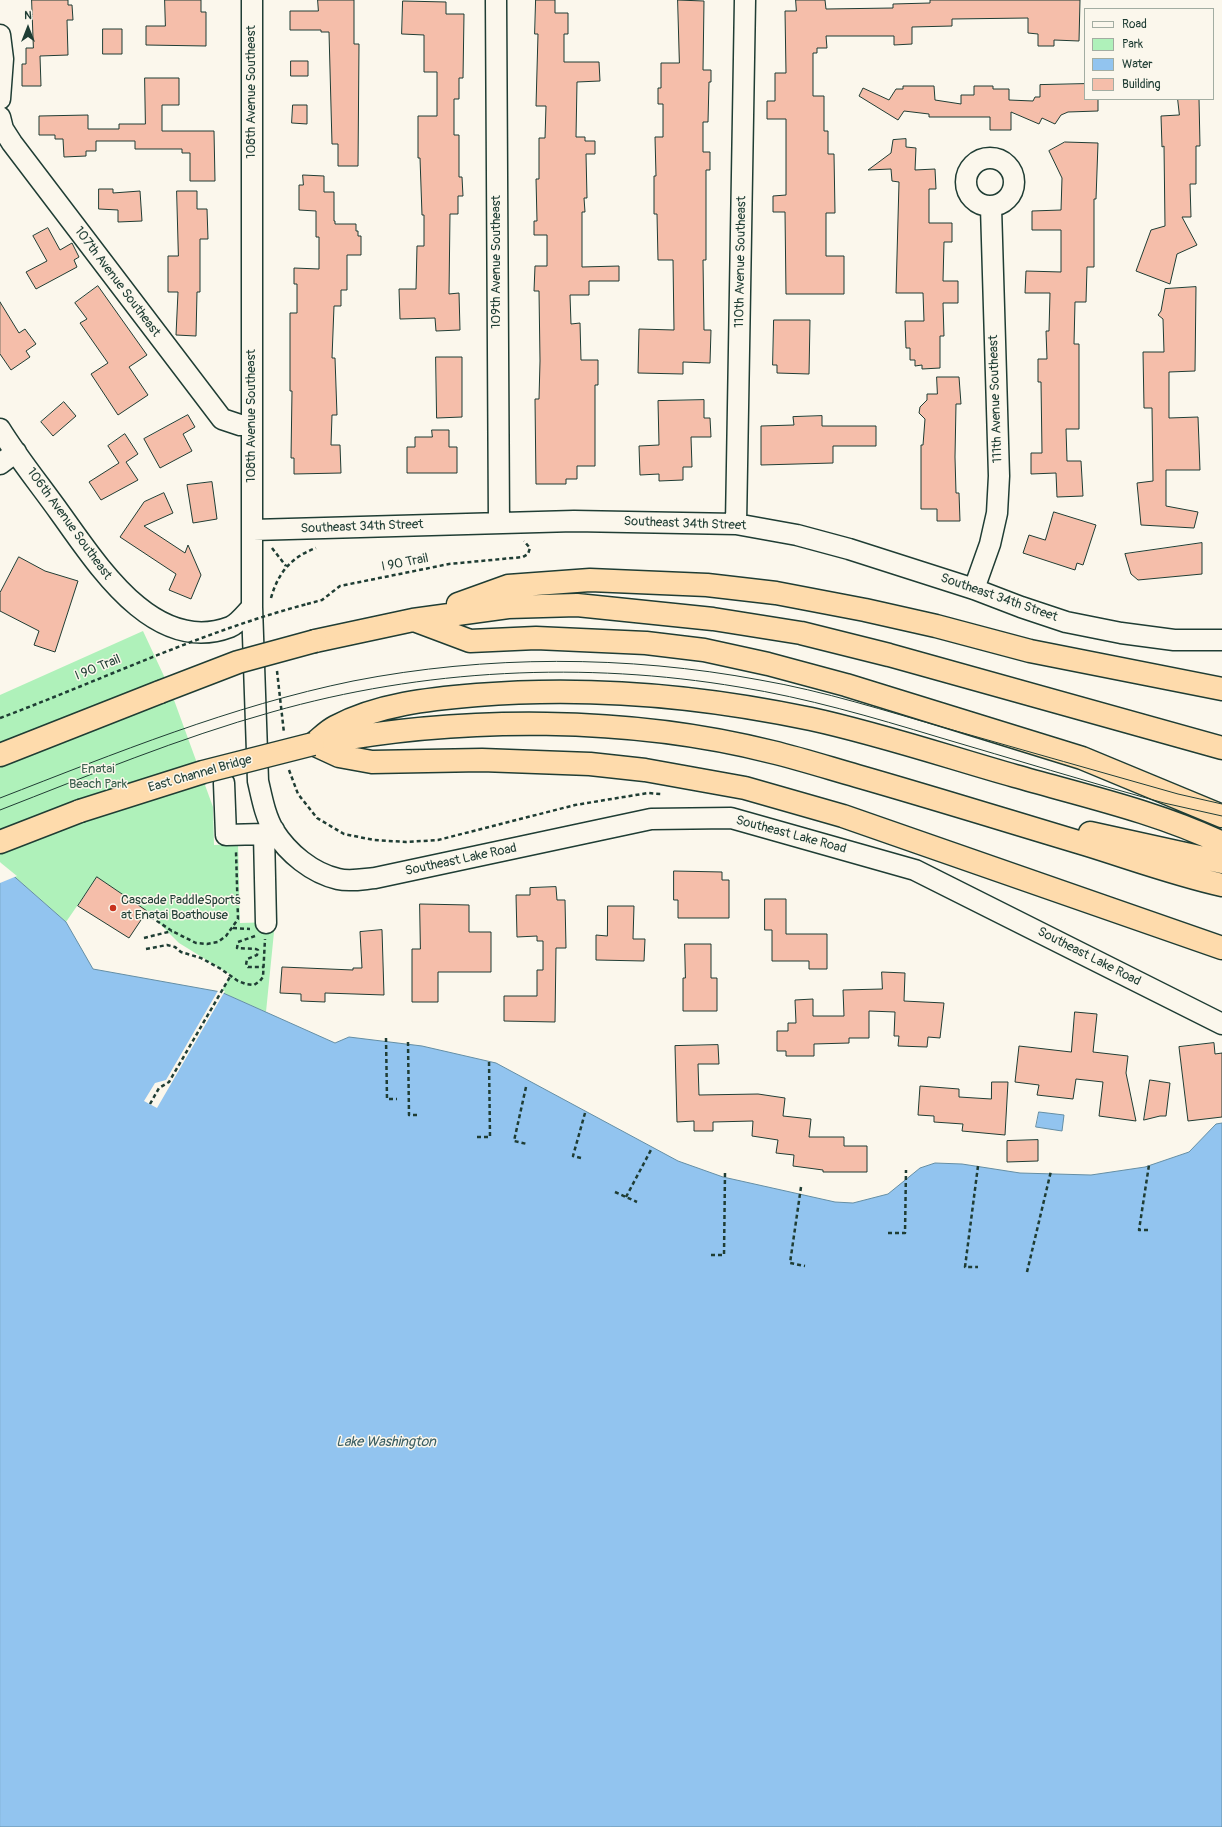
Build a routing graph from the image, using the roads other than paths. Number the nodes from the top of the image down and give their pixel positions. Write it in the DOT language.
graph roads {
  1 [pos="252,0"];
  2 [pos="496,0"];
  3 [pos="745,0"];
  4 [pos="0,35"];
  5 [pos="0,99"];
  6 [pos="0,117"];
  7 [pos="991,206"];
  8 [pos="252,425"];
  9 [pos="0,429"];
  10 [pos="16,452"];
  11 [pos="0,464"];
  12 [pos="499,523"];
  13 [pos="736,524"];
  14 [pos="253,530"];
  15 [pos="974,589"];
  16 [pos="262,606"];
  17 [pos="413,620"];
  18 [pos="1222,640"];
  19 [pos="1222,689"];
  20 [pos="336,741"];
  21 [pos="1212,745"];
  22 [pos="0,755"];
  23 [pos="1222,759"];
  24 [pos="224,784"];
  25 [pos="945,801"];
  26 [pos="1222,816"];
  27 [pos="269,832"];
  28 [pos="0,842"];
  29 [pos="1222,843"];
  30 [pos="1222,862"];
  31 [pos="1222,885"];
  32 [pos="259,927"];
  33 [pos="1222,948"];
  34 [pos="1222,1024"];
  1 -- 8 [label="street, 108th Avenue Southeast"];
  2 -- 12 [label="street, 109th Avenue Southeast"];
  3 -- 13 [label="street, 110th Avenue Southeast"];
  4 -- 5 [label="street"];
  6 -- 8 [label="street, 107th Avenue Southeast"];
  7 -- 15 [label="street, 111th Avenue Southeast"];
  8 -- 14 [label="street, 108th Avenue Southeast"];
  9 -- 10 [label="street, 106th Avenue Southeast"];
  10 -- 11 [label="street"];
  10 -- 16 [label="street, 106th Avenue Southeast"];
  12 -- 13 [label="street, Southeast 34th Street"];
  12 -- 14 [label="street, Southeast 34th Street"];
  13 -- 15 [label="street, Southeast 34th Street"];
  14 -- 16 [label="street, 108th Avenue Southeast"];
  15 -- 18 [label="street, Southeast 34th Street"];
  16 -- 27 [label="street, 108th Avenue Southeast"];
  17 -- 19 [label="highway"];
  17 -- 21 [label="highway"];
  17 -- 22 [label="highway, bridge"];
  17 -- 26 [label="highway"];
  20 -- 25 [label="highway"];
  20 -- 28 [label="highway, East Channel Bridge, bridge"];
  20 -- 29 [label="highway"];
  20 -- 33 [label="highway"];
  21 -- 23 [label="highway"];
  24 -- 27 [label="street"];
  25 -- 30 [label="highway"];
  25 -- 31 [label="highway"];
  27 -- 32 [label="street"];
  27 -- 34 [label="street, Southeast Lake Road"];
}
